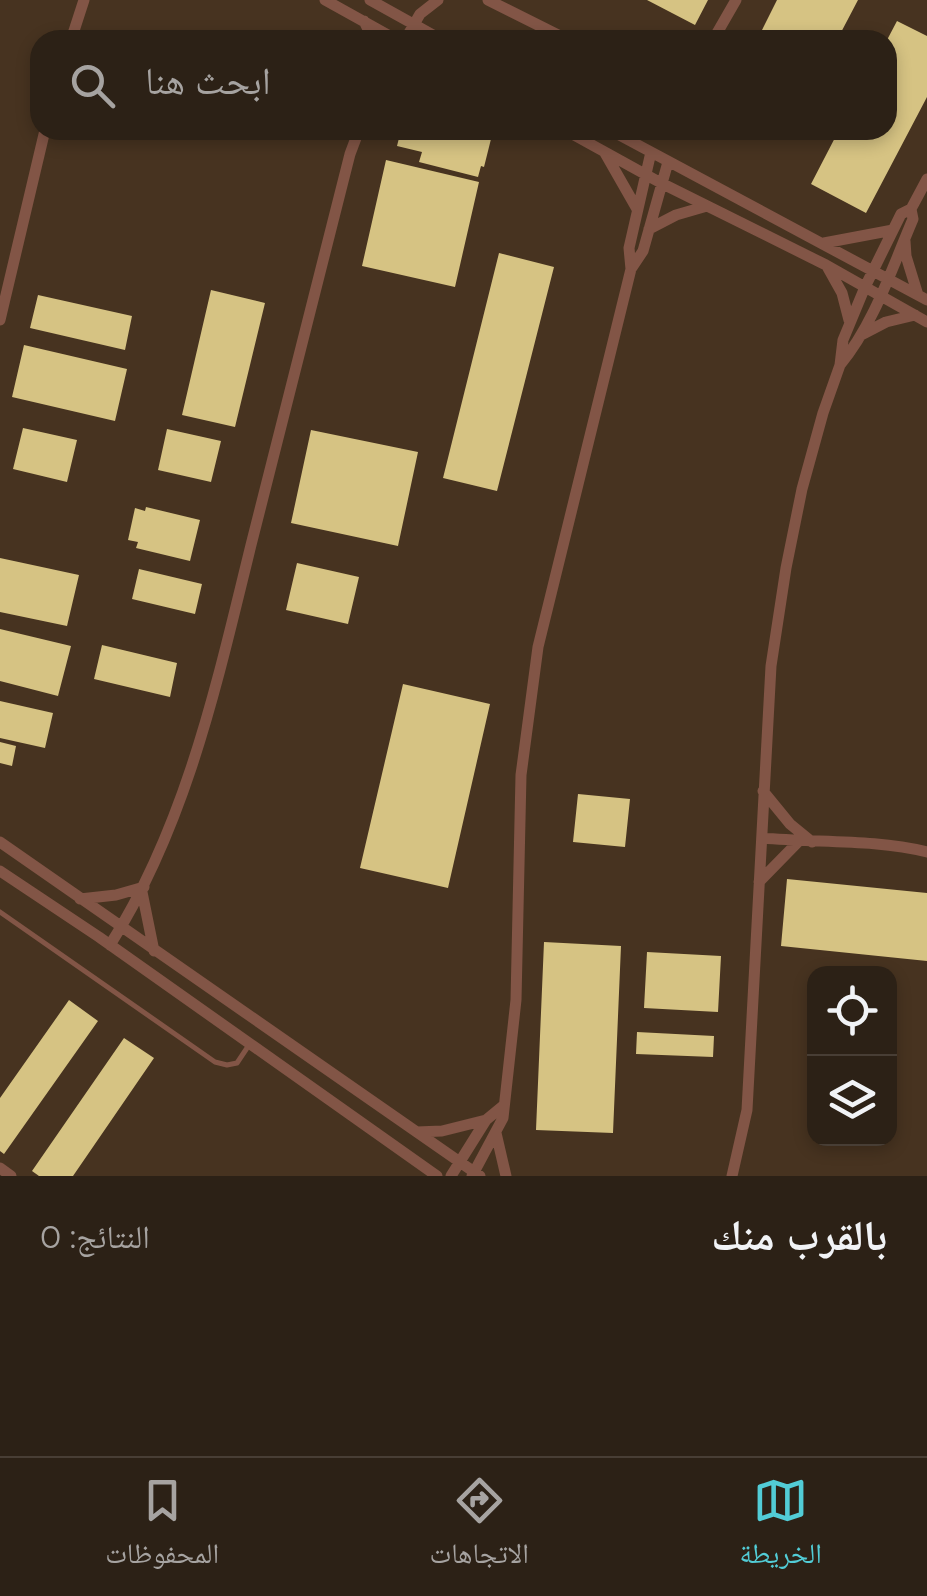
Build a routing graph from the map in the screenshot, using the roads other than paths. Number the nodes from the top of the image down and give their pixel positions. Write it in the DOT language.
graph roads {
  1 [pos="84,0"];
  2 [pos="325,0"];
  3 [pos="370,0"];
  4 [pos="438,0"];
  5 [pos="488,0"];
  6 [pos="736,0"];
  7 [pos="364,21"];
  8 [pos="414,25"];
  9 [pos="74,30"];
  10 [pos="368,30"];
  11 [pos="380,30"];
  12 [pos="411,30"];
  13 [pos="423,30"];
  14 [pos="548,30"];
  15 [pos="720,30"];
  16 [pos="43,140"];
  17 [pos="355,140"];
  18 [pos="584,140"];
  19 [pos="629,140"];
  20 [pos="603,150"];
  21 [pos="651,152"];
  22 [pos="668,162"];
  23 [pos="645,173"];
  24 [pos="927,179"];
  25 [pos="661,183"];
  26 [pos="707,206"];
  27 [pos="638,209"];
  28 [pos="911,209"];
  29 [pos="648,228"];
  30 [pos="894,230"];
  31 [pos="905,239"];
  32 [pos="821,244"];
  33 [pos="826,265"];
  34 [pos="631,269"];
  35 [pos="872,271"];
  36 [pos="888,278"];
  37 [pos="865,287"];
  38 [pos="880,295"];
  39 [pos="922,297"];
  40 [pos="921,318"];
  41 [pos="0,320"];
  42 [pos="850,324"];
  43 [pos="861,335"];
  44 [pos="840,364"];
  45 [pos="763,790"];
  46 [pos="762,838"];
  47 [pos="0,842"];
  48 [pos="805,842"];
  49 [pos="927,852"];
  50 [pos="0,871"];
  51 [pos="759,882"];
  52 [pos="143,889"];
  53 [pos="80,898"];
  54 [pos="0,912"];
  55 [pos="121,928"];
  56 [pos="110,944"];
  57 [pos="154,951"];
  58 [pos="250,1045"];
  59 [pos="503,1106"];
  60 [pos="486,1120"];
  61 [pos="416,1132"];
  62 [pos="496,1133"];
  63 [pos="397,1147"];
  64 [pos="457,1162"];
  65 [pos="0,1168"];
  66 [pos="476,1175"];
  67 [pos="11,1176"];
  68 [pos="420,1176"];
  69 [pos="437,1176"];
  70 [pos="451,1176"];
  71 [pos="506,1176"];
  72 [pos="732,1176"];
  1 -- 9 [label="street"];
  2 -- 7 [label="street"];
  3 -- 8 [label="street"];
  4 -- 8 [label="street"];
  5 -- 14 [label="street"];
  6 -- 15 [label="street"];
  7 -- 10 [label="street"];
  7 -- 11 [label="street"];
  8 -- 12 [label="street"];
  8 -- 13 [label="street"];
  16 -- 41 [label="street"];
  17 -- 52 [label="street"];
  18 -- 20 [label="street"];
  19 -- 21 [label="street"];
  20 -- 23 [label="street"];
  20 -- 27 [label="street"];
  21 -- 22 [label="street"];
  21 -- 23 [label="street"];
  22 -- 25 [label="street"];
  22 -- 32 [label="street"];
  23 -- 25 [label="street"];
  23 -- 27 [label="street"];
  24 -- 28 [label="street"];
  25 -- 26 [label="street"];
  25 -- 29 [label="street"];
  26 -- 29 [label="street"];
  26 -- 33 [label="street"];
  27 -- 34 [label="street"];
  28 -- 30 [label="street"];
  28 -- 31 [label="street"];
  29 -- 34 [label="street"];
  30 -- 32 [label="street"];
  30 -- 35 [label="street"];
  31 -- 36 [label="street"];
  31 -- 39 [label="street"];
  32 -- 35 [label="street"];
  33 -- 37 [label="street"];
  33 -- 42 [label="street"];
  34 -- 59 [label="street"];
  35 -- 36 [label="street"];
  35 -- 37 [label="street"];
  36 -- 38 [label="street"];
  36 -- 39 [label="street"];
  37 -- 38 [label="street"];
  37 -- 42 [label="street"];
  38 -- 40 [label="street"];
  38 -- 43 [label="street"];
  40 -- 43 [label="street"];
  42 -- 44 [label="street"];
  43 -- 44 [label="street"];
  44 -- 45 [label="street"];
  45 -- 46 [label="street"];
  45 -- 48 [label="street"];
  46 -- 48 [label="street"];
  46 -- 51 [label="street"];
  47 -- 53 [label="street"];
  48 -- 49 [label="street"];
  48 -- 51 [label="street"];
  50 -- 56 [label="street"];
  51 -- 72 [label="street"];
  52 -- 53 [label="street"];
  52 -- 55 [label="street"];
  52 -- 57 [label="street"];
  53 -- 55 [label="street"];
  54 -- 58 [label="lane"];
  55 -- 56 [label="street"];
  55 -- 57 [label="street"];
  56 -- 58 [label="street"];
  57 -- 61 [label="street"];
  58 -- 63 [label="street"];
  59 -- 60 [label="street"];
  59 -- 62 [label="street"];
  60 -- 61 [label="street"];
  60 -- 64 [label="street"];
  61 -- 64 [label="street"];
  62 -- 66 [label="street"];
  62 -- 71 [label="street"];
  63 -- 68 [label="street"];
  63 -- 69 [label="street"];
  64 -- 66 [label="street"];
  64 -- 70 [label="street"];
  65 -- 67 [label="street"];
}
